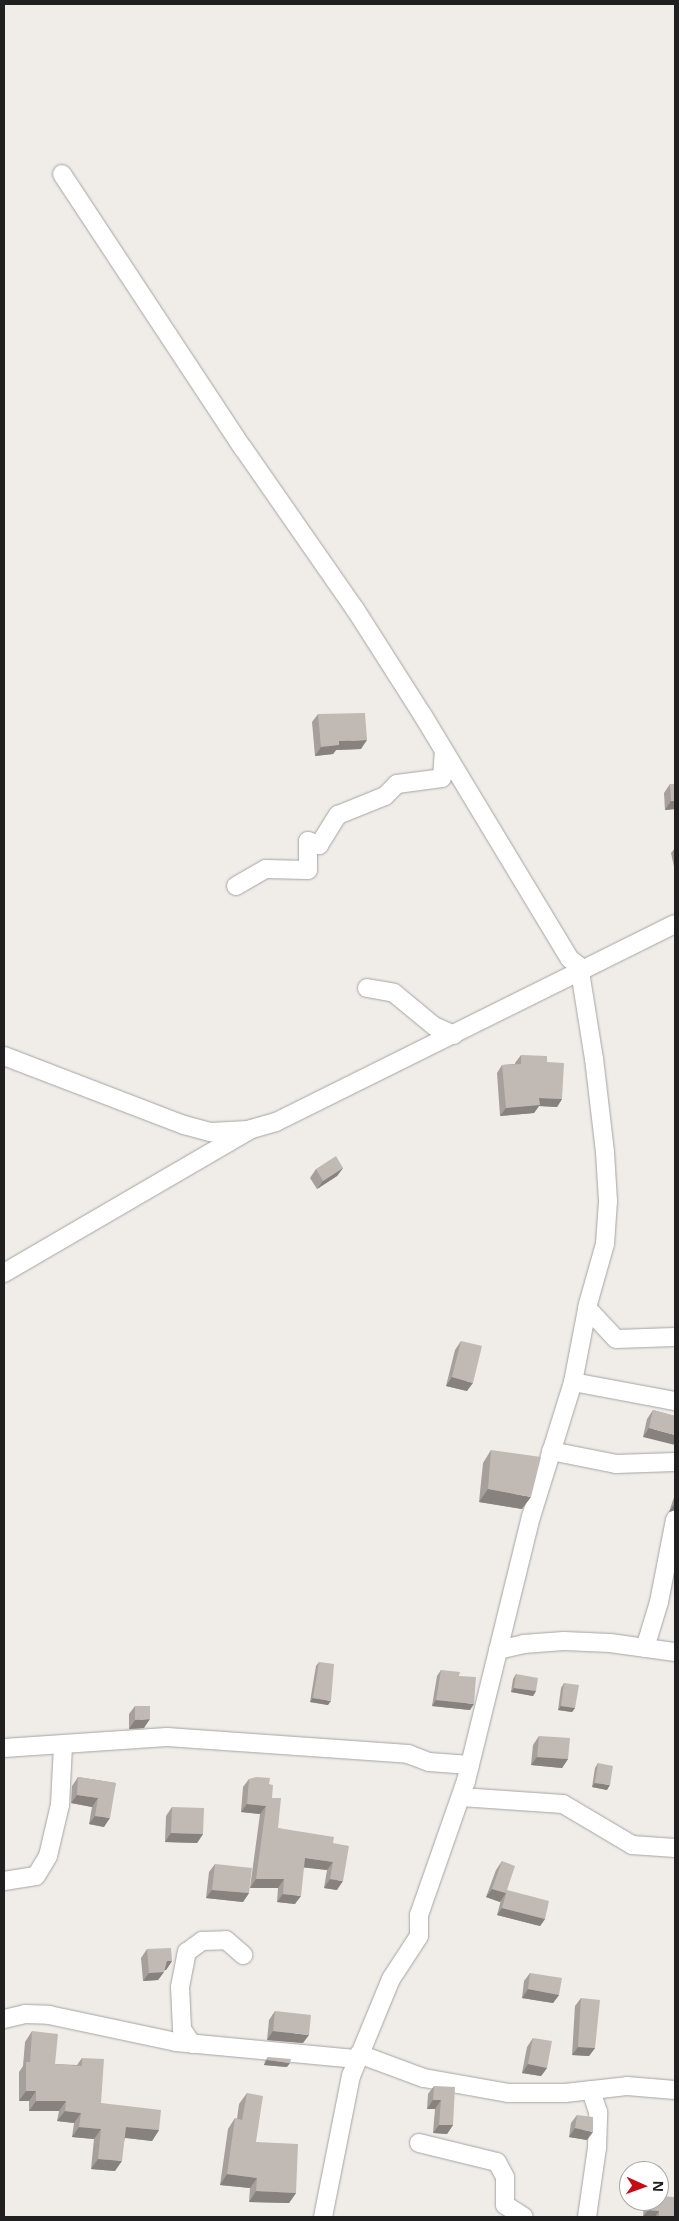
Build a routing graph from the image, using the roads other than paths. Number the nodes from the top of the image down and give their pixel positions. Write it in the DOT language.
graph roads {
  1 [pos="62,174"];
  2 [pos="444,752"];
  3 [pos="236,886"];
  4 [pos="675,924"];
  5 [pos="582,971"];
  6 [pos="367,988"];
  7 [pos="454,1034"];
  8 [pos="4,1056"];
  9 [pos="252,1129"];
  10 [pos="4,1272"];
  11 [pos="587,1308"];
  12 [pos="675,1337"];
  13 [pos="573,1382"];
  14 [pos="675,1401"];
  15 [pos="551,1451"];
  16 [pos="675,1462"];
  17 [pos="675,1520"];
  18 [pos="645,1648"];
  19 [pos="498,1650"];
  20 [pos="675,1652"];
  21 [pos="63,1746"];
  22 [pos="4,1748"];
  23 [pos="470,1766"];
  24 [pos="461,1797"];
  25 [pos="675,1848"];
  26 [pos="4,1881"];
  27 [pos="243,1955"];
  28 [pos="4,2019"];
  29 [pos="192,2044"];
  30 [pos="358,2057"];
  31 [pos="591,2090"];
  32 [pos="675,2090"];
  33 [pos="419,2143"];
  34 [pos="323,2217"];
  35 [pos="524,2217"];
  36 [pos="587,2217"];
  1 -- 2 [label="street"];
  2 -- 3 [label="street"];
  2 -- 5 [label="street"];
  4 -- 5 [label="street"];
  5 -- 7 [label="street"];
  5 -- 11 [label="street"];
  6 -- 7 [label="street"];
  7 -- 9 [label="street"];
  8 -- 9 [label="street"];
  9 -- 10 [label="street"];
  11 -- 12 [label="street"];
  11 -- 13 [label="street"];
  13 -- 14 [label="street"];
  13 -- 15 [label="street"];
  15 -- 16 [label="street"];
  15 -- 19 [label="street"];
  17 -- 18 [label="street"];
  18 -- 19 [label="street"];
  18 -- 20 [label="street"];
  19 -- 23 [label="street"];
  21 -- 22 [label="street"];
  21 -- 23 [label="street"];
  21 -- 26 [label="street"];
  23 -- 24 [label="street"];
  24 -- 25 [label="street"];
  24 -- 30 [label="street"];
  27 -- 29 [label="street"];
  28 -- 29 [label="street"];
  29 -- 30 [label="street"];
  30 -- 31 [label="street"];
  30 -- 34 [label="street"];
  31 -- 32 [label="street"];
  31 -- 36 [label="street"];
  33 -- 35 [label="street"];
}
